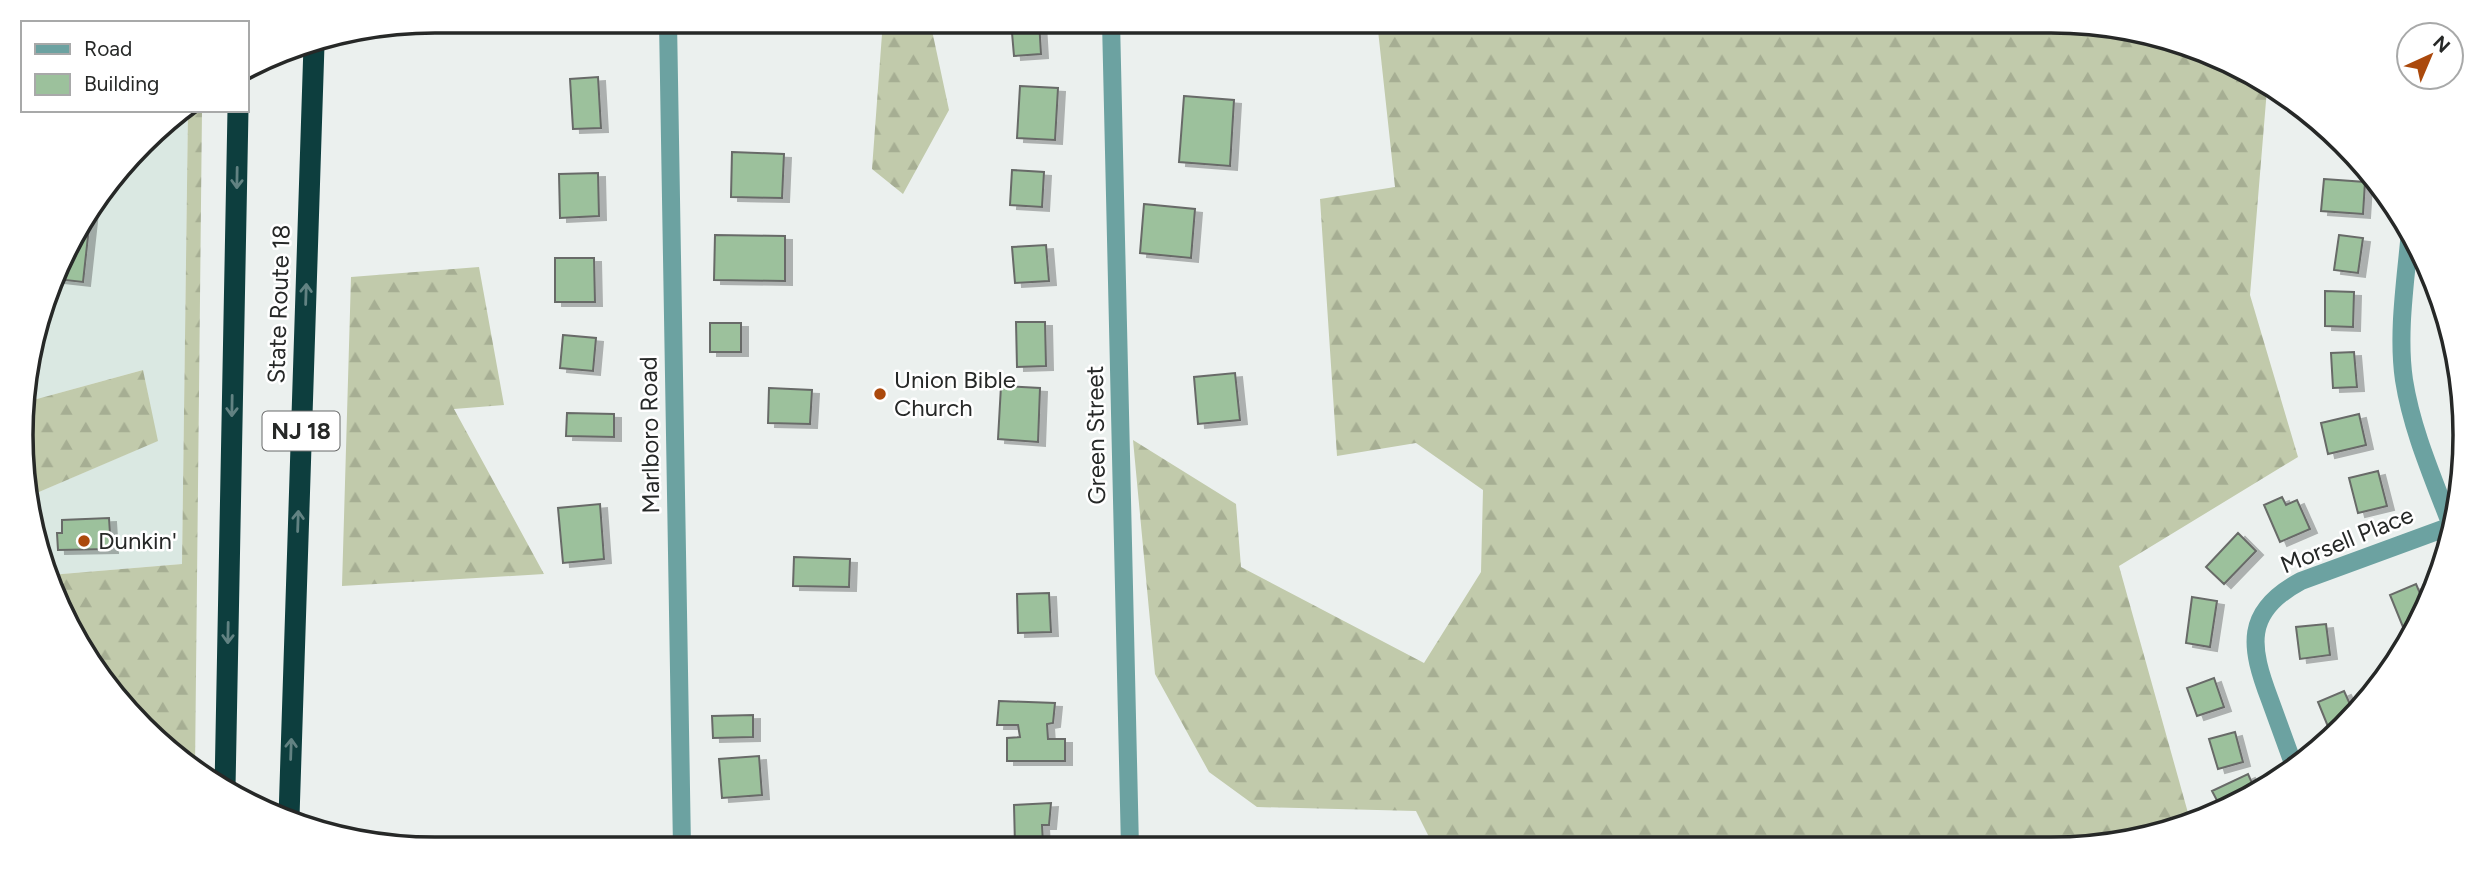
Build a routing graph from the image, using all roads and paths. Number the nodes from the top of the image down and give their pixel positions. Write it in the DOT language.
graph roads {
  1 [pos="668,33"];
  2 [pos="1111,33"];
  3 [pos="314,53"];
  4 [pos="238,112"];
  5 [pos="2408,252"];
  6 [pos="2445,511"];
  7 [pos="2441,531"];
  8 [pos="2291,757"];
  9 [pos="225,777"];
  10 [pos="289,809"];
  11 [pos="682,837"];
  12 [pos="1130,837"];
  1 -- 11 [label="street, Marlboro Road"];
  2 -- 12 [label="street, Green Street"];
  10 -- 3 [label="highway, State Route 18 / NJ 18, one-way"];
  4 -- 9 [label="highway, State Route 18 / NJ 18, one-way"];
  5 -- 6 [label="street"];
  7 -- 8 [label="street, Morsell Place"];
}
